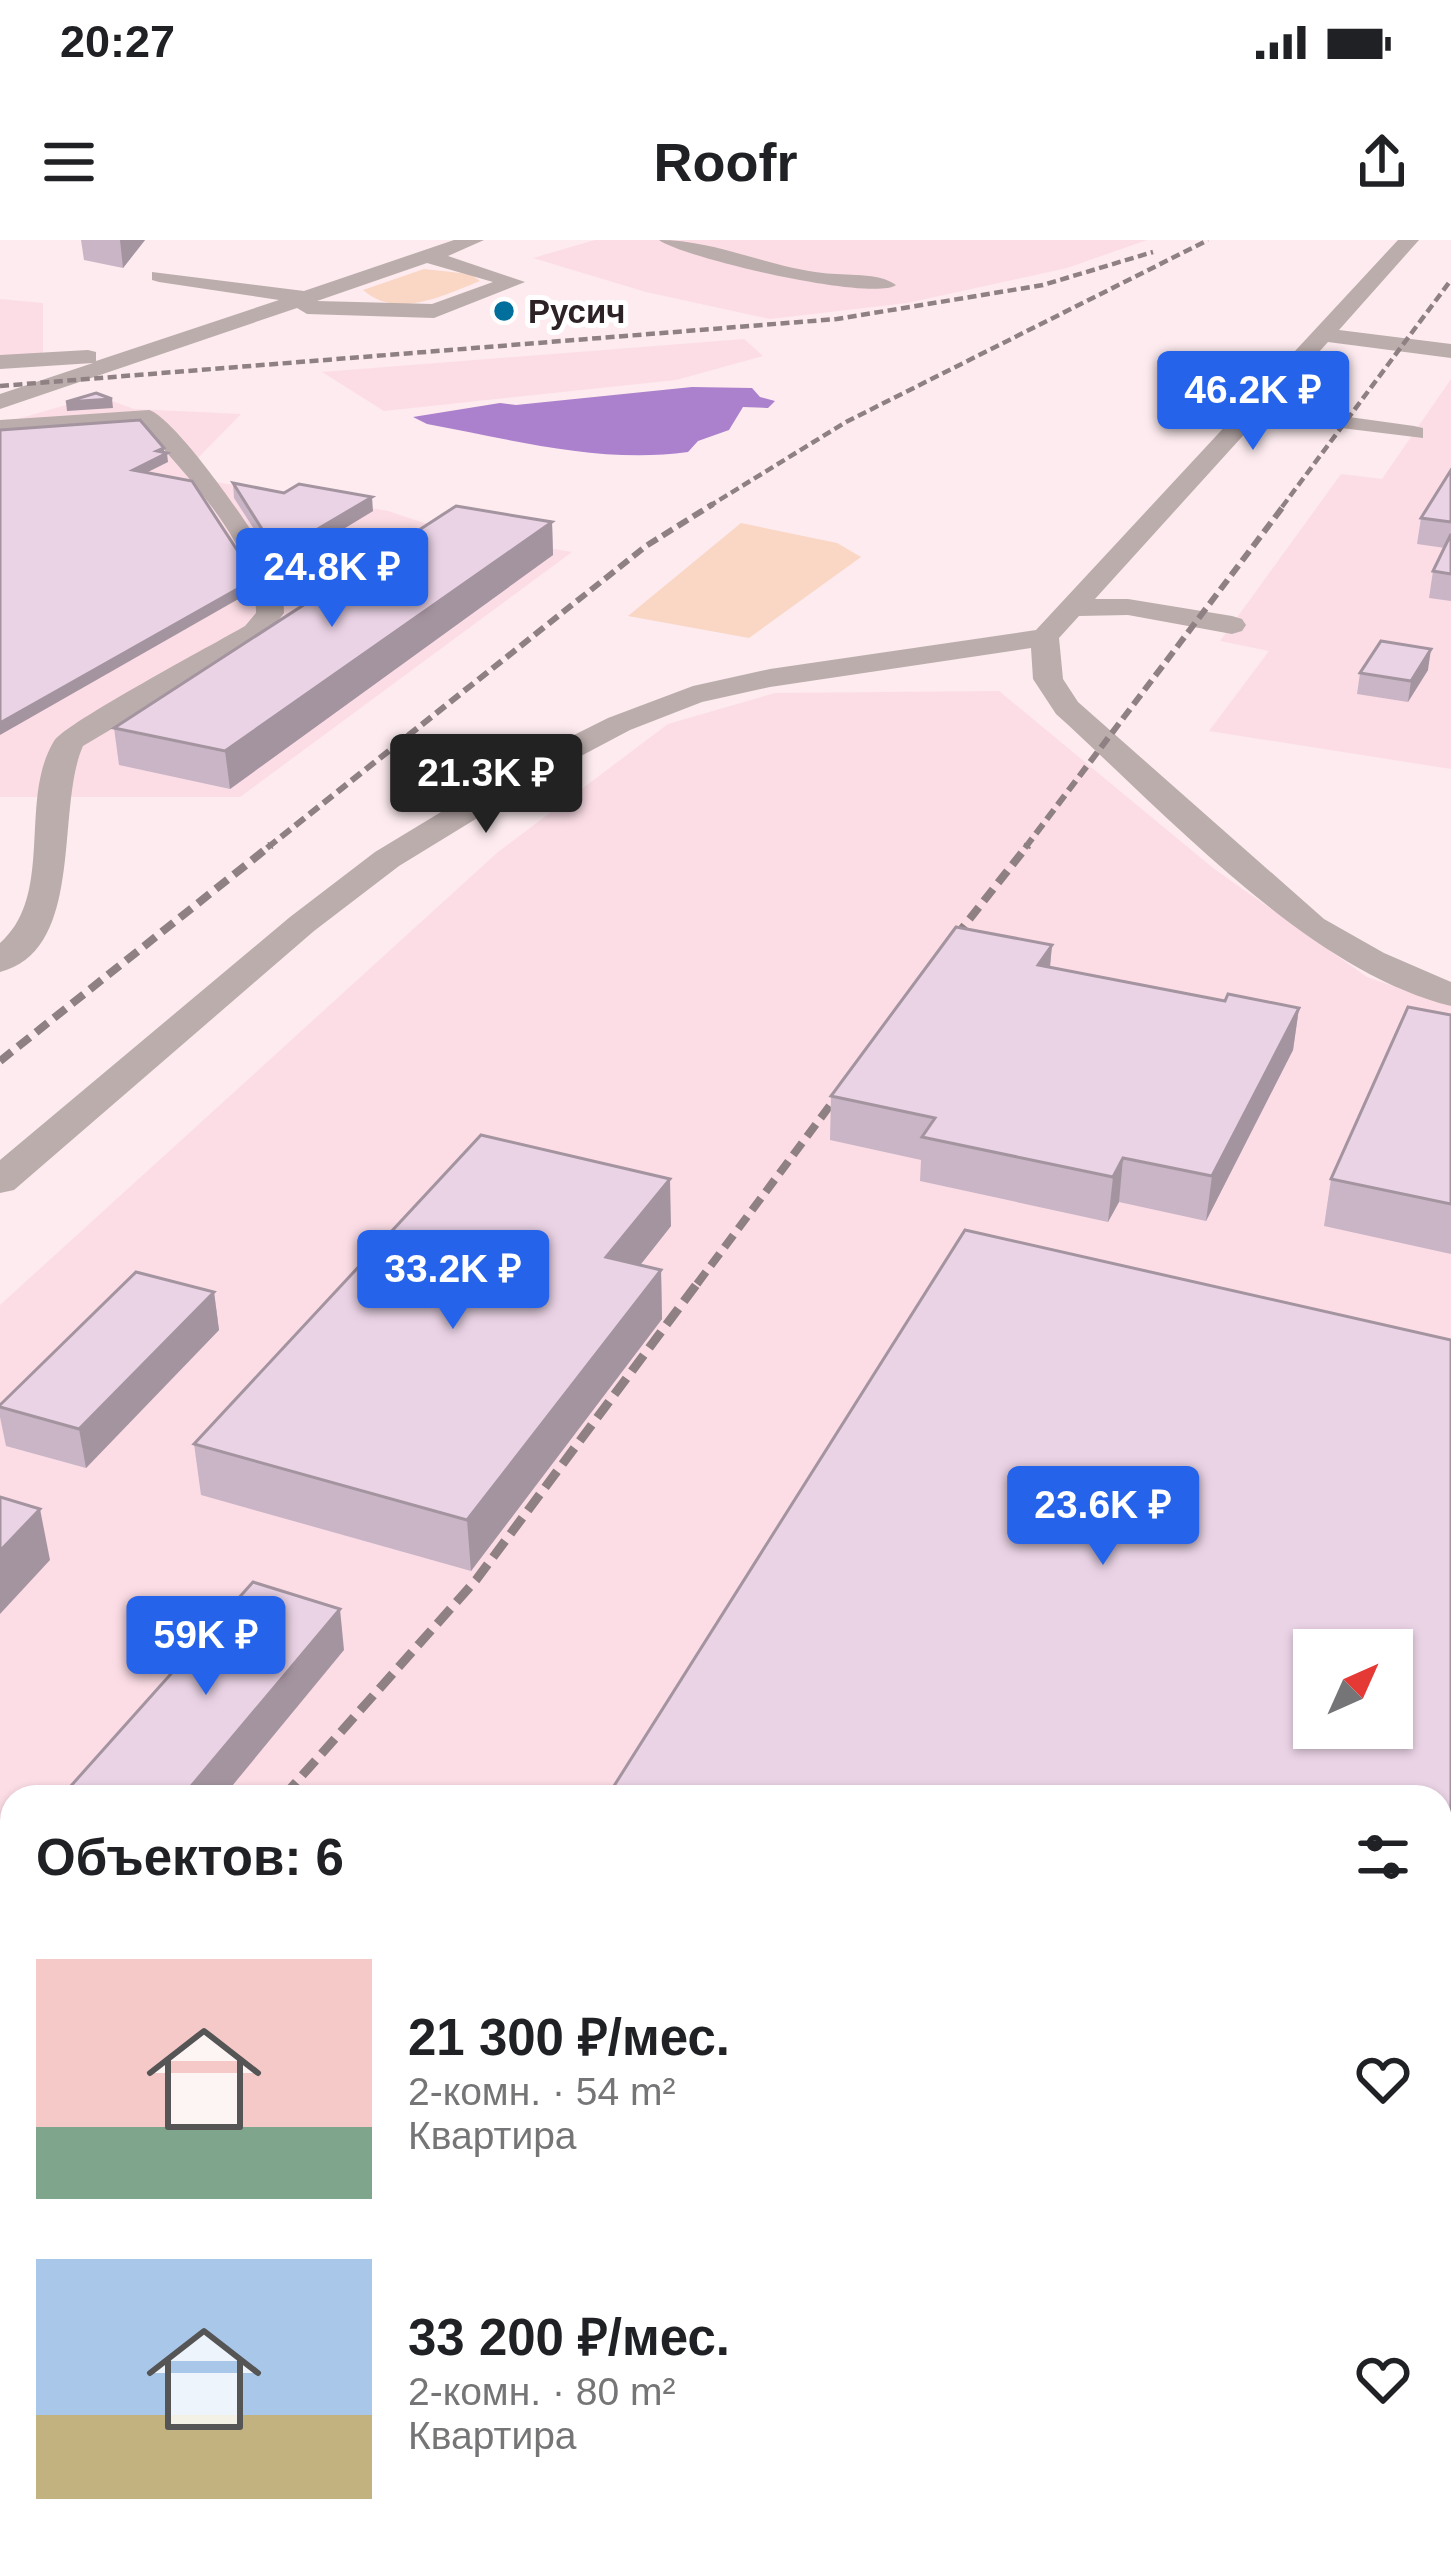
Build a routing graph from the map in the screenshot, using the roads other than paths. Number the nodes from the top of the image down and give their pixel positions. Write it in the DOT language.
graph roads {
  1 [pos="468,240"];
  2 [pos="669,240"];
  3 [pos="1409,240"];
  4 [pos="426,256"];
  5 [pos="159,276"];
  6 [pos="885,285"];
  7 [pos="308,297"];
  8 [pos="280,306"];
  9 [pos="1321,334"];
  10 [pos="1451,351"];
  11 [pos="139,355"];
  12 [pos="0,362"];
  13 [pos="0,402"];
  14 [pos="1251,410"];
  15 [pos="0,427"];
  16 [pos="1414,433"];
  17 [pos="1072,608"];
  18 [pos="1232,625"];
  19 [pos="1045,638"];
  20 [pos="0,961"];
  21 [pos="1451,995"];
  22 [pos="0,1181"];
  1 -- 4 [label="street"];
  2 -- 6 [label="street"];
  3 -- 9 [label="street"];
  4 -- 7 [label="street"];
  4 -- 8 [label="street"];
  5 -- 7 [label="street"];
  7 -- 8 [label="street"];
  8 -- 11 [label="street"];
  9 -- 10 [label="street"];
  9 -- 14 [label="street"];
  11 -- 12 [label="street"];
  11 -- 13 [label="street"];
  14 -- 16 [label="street"];
  14 -- 17 [label="street"];
  15 -- 20 [label="street"];
  17 -- 18 [label="street"];
  17 -- 19 [label="street"];
  19 -- 21 [label="street"];
  19 -- 22 [label="street"];
}
